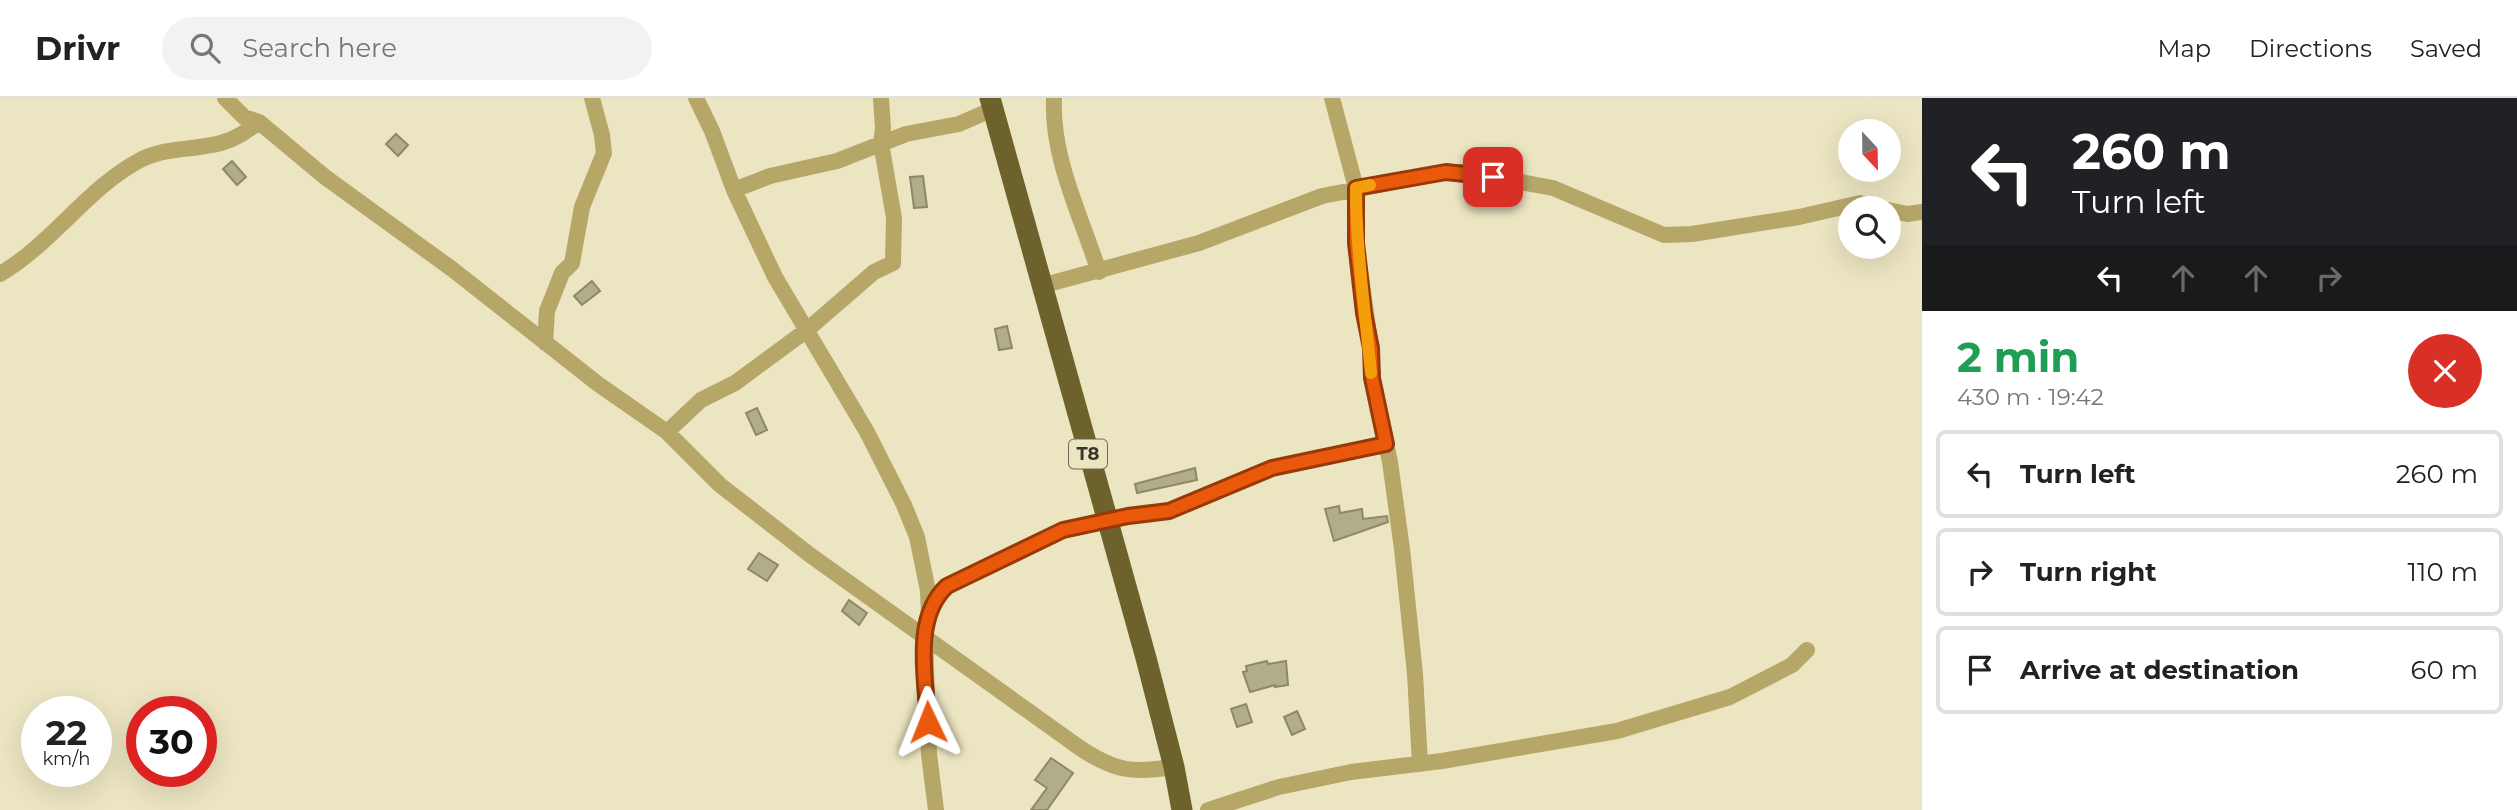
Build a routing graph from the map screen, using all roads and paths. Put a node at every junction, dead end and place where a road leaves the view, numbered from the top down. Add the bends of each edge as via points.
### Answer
1 (225, 98) edge
2 (593, 98) edge
3 (696, 98) edge
4 (881, 98) edge
5 (1054, 98) edge
6 (1332, 98) edge
7 (992, 103) edge
8 (259, 122) junction
9 (881, 143) junction
10 (1356, 188) junction
11 (734, 190) junction
12 (1838, 208) edge
13 (1922, 212) edge
14 (1901, 213) edge
15 (1099, 272) junction
16 (0, 274) edge
17 (1041, 286) junction
18 (807, 330) junction
19 (545, 343) junction
20 (667, 432) junction
21 (1386, 444) junction
22 (1106, 522) junction
23 (929, 611) junction
24 (925, 636) junction
25 (1807, 650) dead end
26 (1420, 764) junction
27 (1174, 767) junction
28 (936, 810) edge
29 (1182, 810) edge
30 (1208, 810) edge

1 - 8 street via 244,117
2 - 19 street via 604,153 582,207 572,262 547,311
3 - 11 street
4 - 9 street
5 - 15 street via 1059,156
6 - 10 street
7 - 9 street via 959,124
7 - 17 highway, T8
8 - 16 street via 220,144 143,159 118,174 34,250
8 - 19 street via 324,177
9 - 11 street via 837,161 770,176
9 - 18 street via 894,218 893,263 874,272
10 - 12 street via 1446,172 1472,173 1553,188 1664,235
10 - 15 street via 1283,209 1199,243
10 - 21 street via 1356,243 1372,378
11 - 18 street
13 - 14 street
15 - 17 street
17 - 22 highway, T8
18 - 20 street via 735,383 701,400
18 - 23 street via 904,505 917,537
19 - 20 street
20 - 24 street via 753,512
21 - 22 street via 1272,468 1169,511
21 - 26 street via 1402,549
22 - 23 street via 1063,530 947,586
22 - 27 highway, T8
23 - 24 street
24 - 27 street via 1104,764 1139,772
24 - 28 street
25 - 26 street via 1786,669 1712,704 1590,736
26 - 30 street via 1279,787
27 - 29 highway, T8

